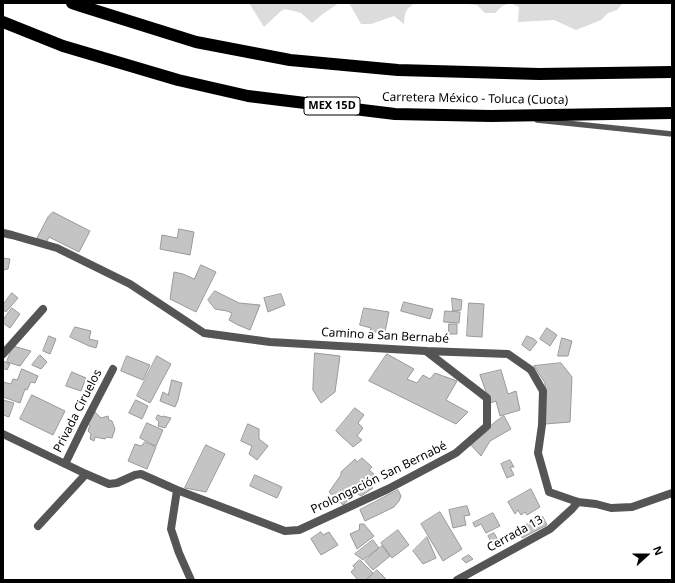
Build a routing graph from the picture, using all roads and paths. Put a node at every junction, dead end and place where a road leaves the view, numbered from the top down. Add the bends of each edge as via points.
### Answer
1 (72, 3) edge
2 (3, 22) edge
3 (672, 72) edge
4 (672, 113) edge
5 (491, 116) junction
6 (672, 134) edge
7 (3, 233) edge
8 (43, 309) dead end
9 (426, 351) junction
10 (3, 354) edge
11 (113, 369) dead end
12 (3, 434) edge
13 (65, 464) junction
14 (86, 474) junction
15 (177, 490) junction
16 (672, 493) edge
17 (578, 502) junction
18 (38, 526) dead end
19 (192, 580) edge
20 (457, 580) edge

1 - 3 highway via 196,42 290,60 398,70 539,74
2 - 5 highway, Carretera México - Toluca (Cuota) / MEX 15D via 62,46 178,80 248,96 395,114
4 - 5 highway, Carretera México - Toluca (Cuota) / MEX 15D
5 - 6 lane
7 - 9 street, Camino a San Bernabé via 57,248 130,284 204,333 270,342
8 - 10 street
9 - 15 street, Prolongación San Bernabé via 487,398 487,426 456,453 388,489 299,530 285,531
9 - 17 street, Camino a San Bernabé via 508,354 531,370 543,391 538,453 549,492
11 - 13 street, Privada Ciruelos
12 - 13 street
13 - 14 street
14 - 15 street via 109,484 141,474
14 - 18 street
15 - 19 street via 171,529
16 - 17 street, Camino a San Bernabé via 632,507 611,508
17 - 20 street, Cerrada 13 via 550,529

